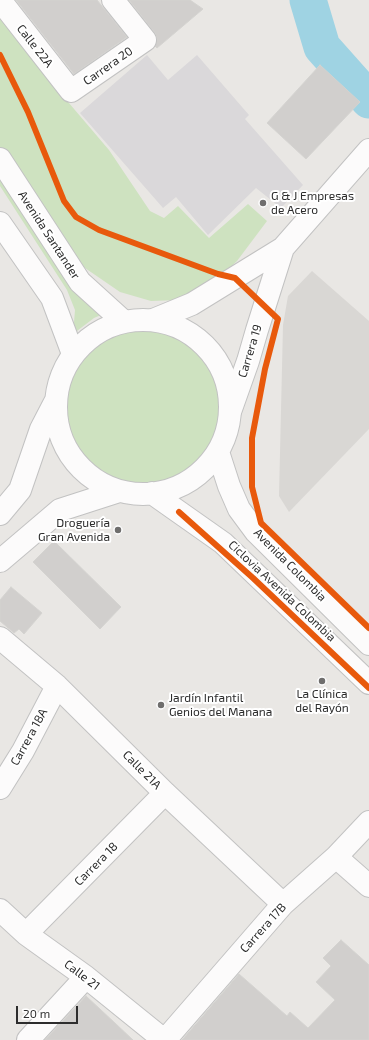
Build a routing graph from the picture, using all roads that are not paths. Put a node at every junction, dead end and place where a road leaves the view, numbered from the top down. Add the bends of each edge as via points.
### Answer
1 (0, 0) edge
2 (113, 0) edge
3 (71, 91) joint
4 (366, 153) edge
5 (0, 160) edge
6 (0, 223) edge
7 (283, 248) junction
8 (153, 320) junction
9 (123, 322) junction
10 (73, 354) junction
11 (55, 402) junction
12 (231, 409) junction
13 (218, 452) junction
14 (119, 491) junction
15 (152, 493) junction
16 (0, 514) edge
17 (0, 561) edge
18 (0, 638) edge
19 (369, 644) edge
20 (369, 683) edge
21 (57, 686) junction
22 (0, 788) edge
23 (165, 793) junction
24 (369, 822) edge
25 (336, 857) junction
26 (369, 886) edge
27 (283, 904) junction
28 (0, 910) edge
29 (26, 934) junction
30 (86, 978) junction
31 (28, 1040) edge
32 (164, 1040) edge

1 - 3 street, Calle 22A
2 - 3 street, Carrera 20 via 145,40
4 - 7 street, Carrera 19
5 - 9 street, Avenida Santander via 80,282
6 - 10 street via 52,298
7 - 8 street, Carrera 19 via 192,304
7 - 12 street, Carrera 19
8 - 9 street
8 - 12 street via 178,326 200,340 217,359 228,383
9 - 10 street via 95,333
10 - 11 street via 60,377
11 - 14 street via 59,432 72,458 93,478
11 - 16 street via 41,429 20,490
12 - 13 street via 227,431
13 - 15 street via 205,468 189,480 172,489
13 - 19 street, Avenida Colombia via 239,509 256,532
14 - 15 street via 135,494
14 - 17 street via 60,510
15 - 20 street via 223,543
18 - 21 street, Calle 21A
21 - 22 street, Carrera 18A via 23,751
21 - 23 street, Calle 21A
23 - 27 street, Calle 21A
23 - 29 street, Carrera 18
24 - 25 street, Carrera 17B
25 - 26 street
25 - 27 street, Carrera 17B
27 - 32 street, Carrera 17B
28 - 29 street, Calle 21
29 - 30 street, Calle 21
30 - 31 street
30 - 32 street, Calle 21

